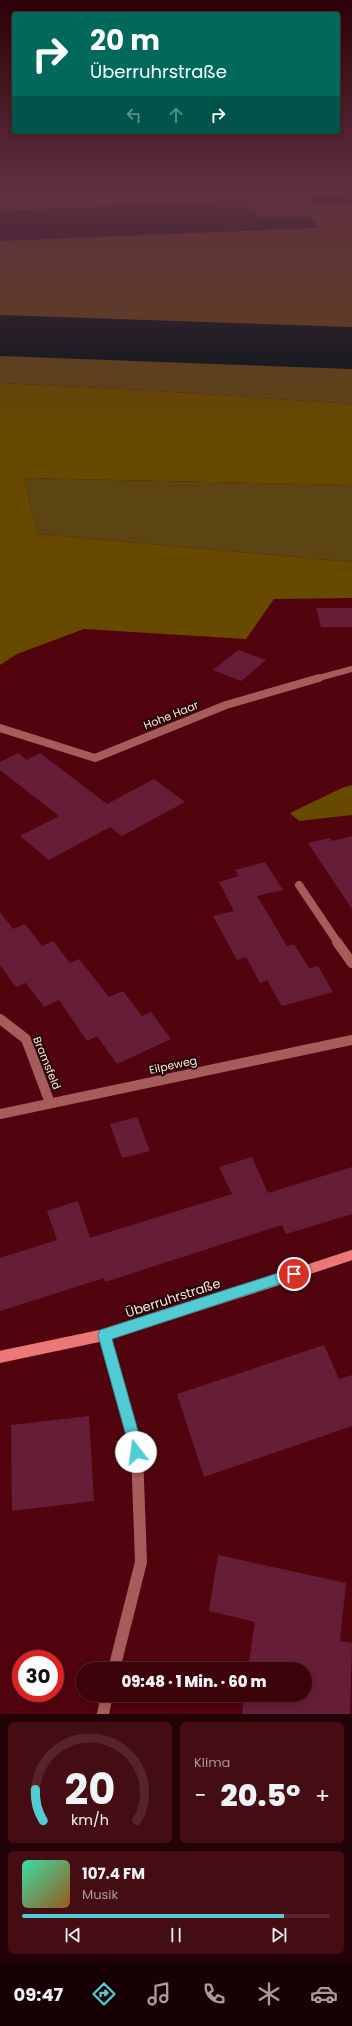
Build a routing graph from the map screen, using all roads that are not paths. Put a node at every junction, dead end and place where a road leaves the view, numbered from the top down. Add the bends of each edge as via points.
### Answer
1 (352, 669) edge
2 (0, 728) edge
3 (299, 885) dead end
4 (352, 963) edge
5 (0, 1019) edge
6 (352, 1040) edge
7 (50, 1103) junction
8 (0, 1114) edge
9 (352, 1255) edge
10 (104, 1335) junction
11 (0, 1357) edge
12 (116, 1662) edge
13 (106, 1702) edge
14 (103, 1714) edge

1 - 2 street, Hohe Haar via 226,705 95,758
3 - 4 street
5 - 7 street, Bramsfeld via 26,1039
6 - 7 street, Eilpeweg
7 - 8 street, Eilpeweg
9 - 10 main road, Überruhrstraße
10 - 11 main road, Überruhrstraße
10 - 12 street via 136,1452 141,1562
13 - 14 street

